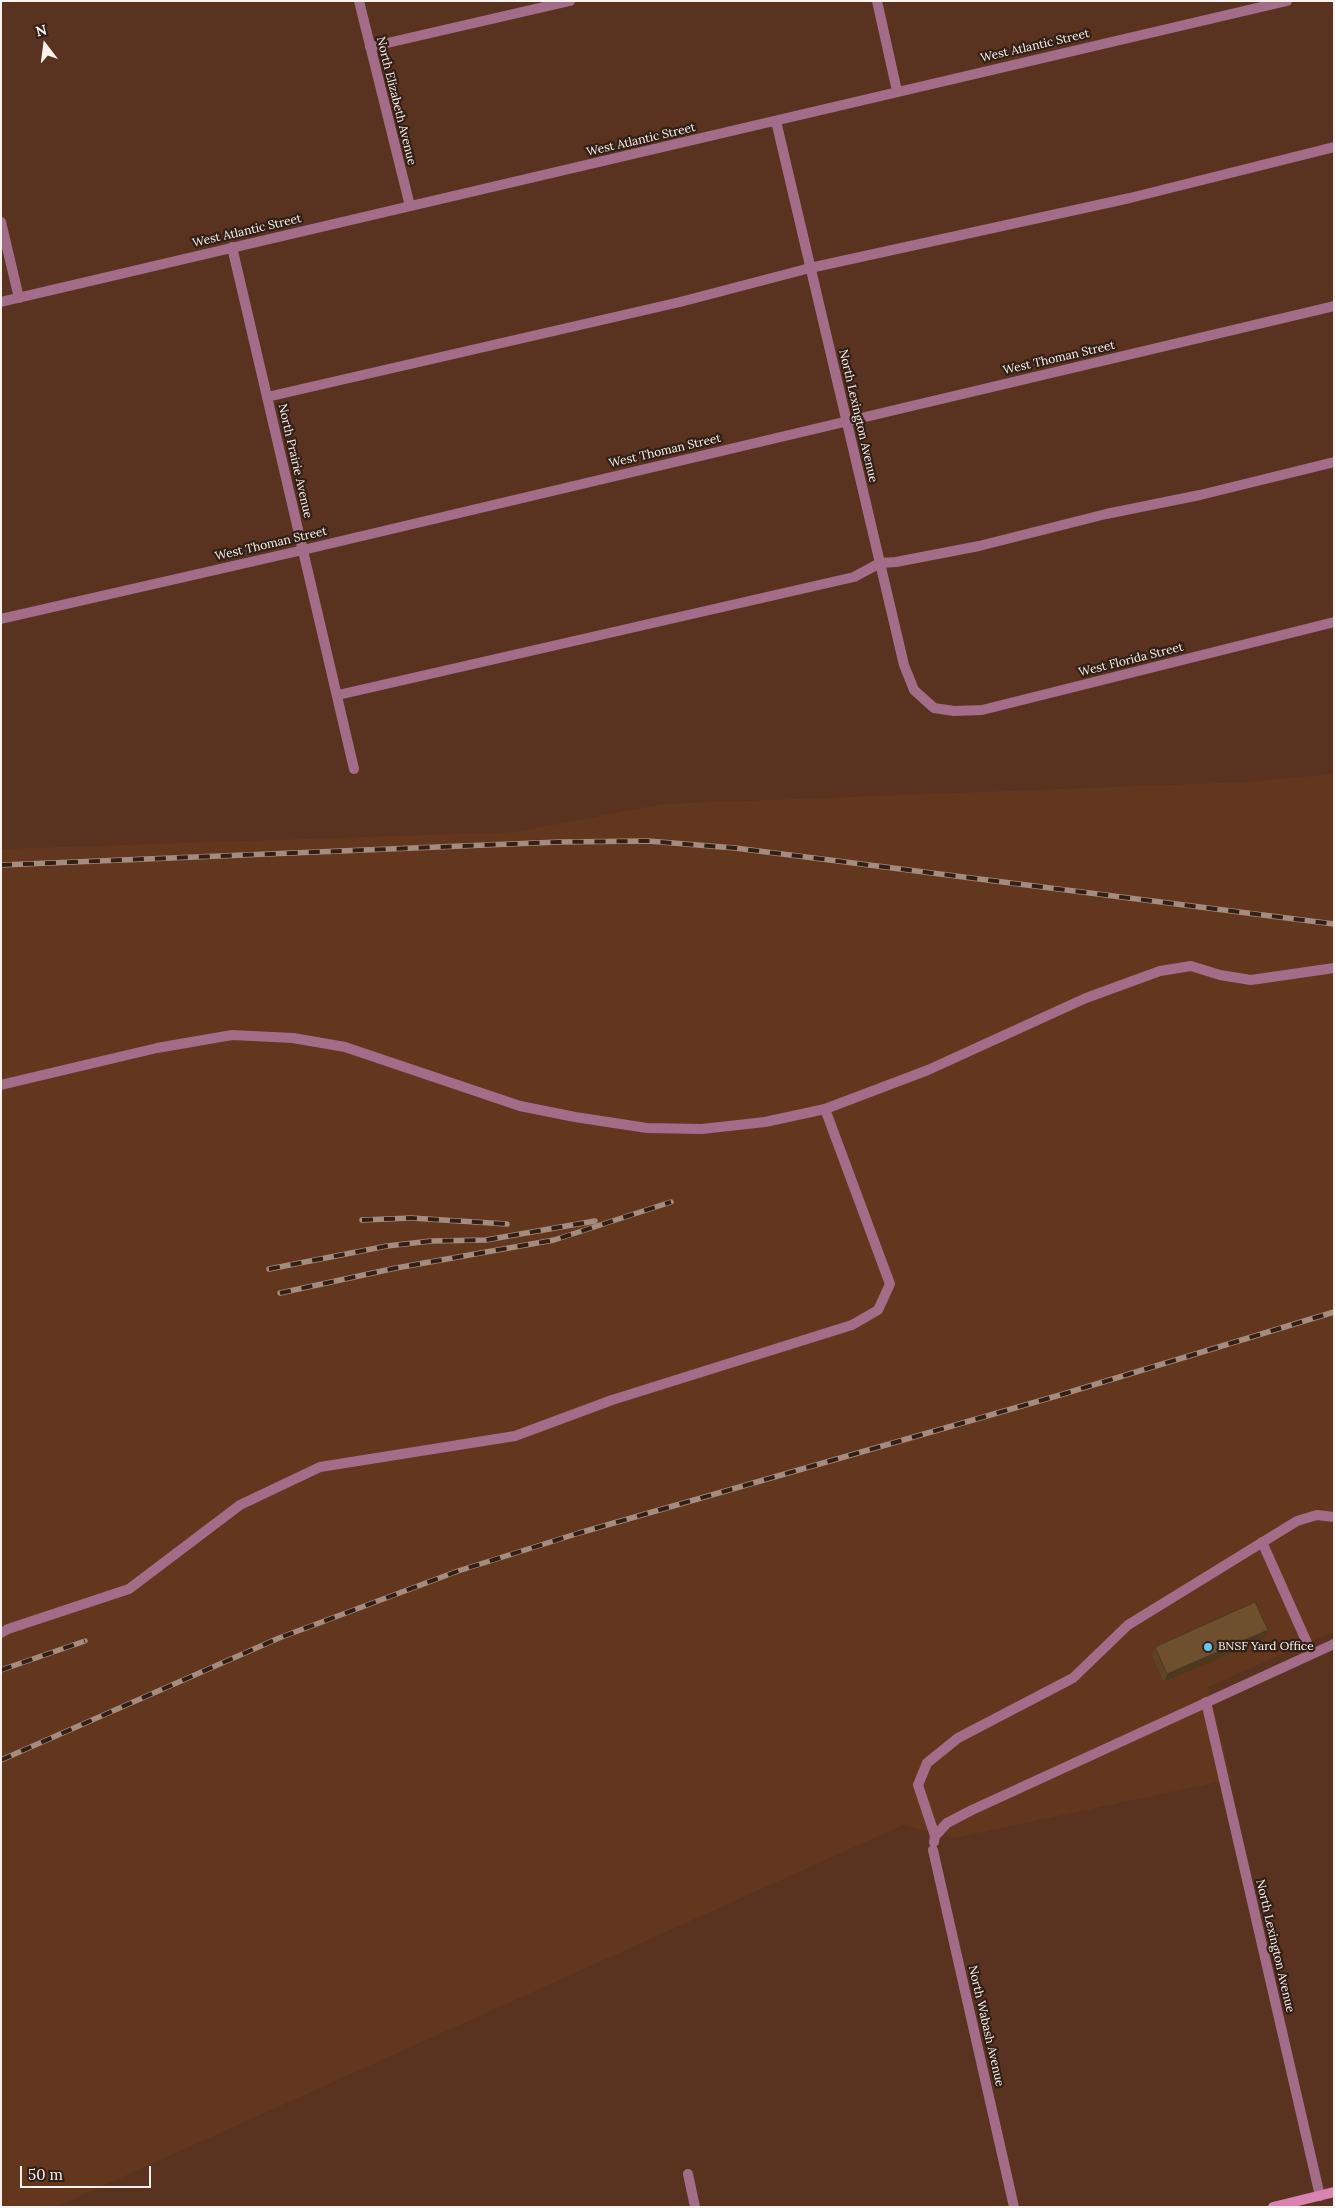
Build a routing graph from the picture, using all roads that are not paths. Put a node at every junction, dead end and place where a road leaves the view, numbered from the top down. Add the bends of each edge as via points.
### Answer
1 (359, 1) edge
2 (570, 1) edge
3 (877, 1) edge
4 (1287, 1) edge
5 (370, 47) junction
6 (897, 91) junction
7 (776, 121) junction
8 (1334, 147) edge
9 (410, 206) junction
10 (1, 222) edge
11 (232, 247) junction
12 (810, 268) junction
13 (19, 298) junction
14 (1, 302) edge
15 (1334, 306) edge
16 (267, 397) junction
17 (847, 421) junction
18 (1334, 462) edge
19 (303, 550) junction
20 (880, 563) junction
21 (1, 618) edge
22 (1334, 622) edge
23 (338, 695) junction
24 (934, 708) joint
25 (354, 769) dead end
26 (1334, 968) edge
27 (1, 1085) edge
28 (825, 1110) junction
29 (1334, 1517) edge
30 (1262, 1542) junction
31 (1, 1633) edge
32 (1334, 1644) edge
33 (1312, 1654) junction
34 (1206, 1702) junction
35 (935, 1836) junction
36 (688, 2174) dead end
37 (1334, 2192) edge
38 (1320, 2196) junction
39 (695, 2207) edge
40 (1014, 2207) edge
41 (1273, 2207) edge

1 - 5 street, North Elizabeth Avenue
2 - 5 street
3 - 6 street
4 - 6 street, West Atlantic Street
5 - 9 street, North Elizabeth Avenue
6 - 7 street, West Atlantic Street
7 - 9 street, West Atlantic Street
7 - 12 street, North Lexington Avenue
8 - 12 street via 1130,198
9 - 11 street, West Atlantic Street
10 - 13 street
11 - 13 street, West Atlantic Street
11 - 16 street, North Prairie Avenue
12 - 16 street via 680,302
12 - 17 street, North Lexington Avenue
13 - 14 street, West Atlantic Street
15 - 17 street, West Thoman Street
16 - 19 street, North Prairie Avenue
17 - 19 street, West Thoman Street
17 - 20 street, North Lexington Avenue
18 - 20 street via 980,546
19 - 21 street, West Thoman Street
19 - 23 street, North Prairie Avenue
20 - 23 street via 854,577
20 - 24 street, North Lexington Avenue via 904,665 914,690
22 - 24 street, West Florida Street via 982,710
23 - 25 street, North Prairie Avenue
26 - 28 street via 1251,980 1191,966 1160,970 1086,998 928,1070
27 - 28 street via 157,1048 232,1035 293,1038 345,1047 520,1106 647,1128 702,1129 765,1122
28 - 31 street via 890,1284 878,1310 852,1325 612,1400 515,1436 320,1467 240,1505 129,1589
29 - 30 street via 1317,1515 1297,1521
30 - 33 street
30 - 35 street via 1128,1626 1073,1678 958,1738 927,1764 918,1785
32 - 33 street
33 - 34 street
34 - 35 street via 972,1810 947,1823
34 - 38 street, North Lexington Avenue
35 - 40 street, North Wabash Avenue via 933,1850
36 - 39 street
37 - 38 street
38 - 41 street

